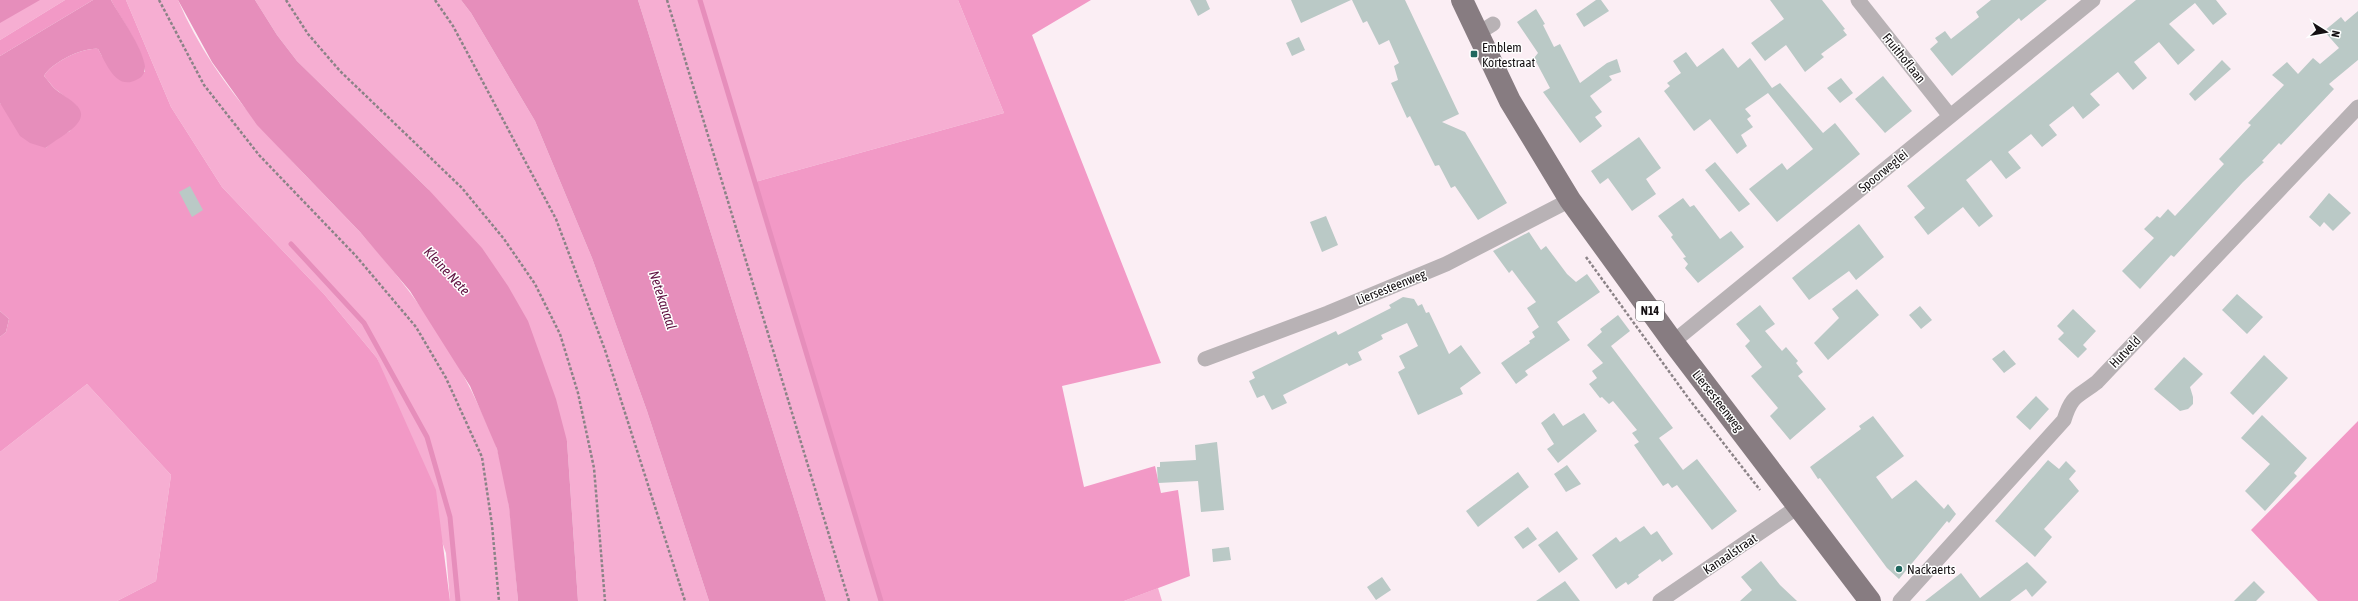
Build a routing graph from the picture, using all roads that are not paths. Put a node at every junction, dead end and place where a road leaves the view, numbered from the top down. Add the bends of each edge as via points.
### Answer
1 (1462, 0) edge
2 (1858, 0) edge
3 (2093, 0) edge
4 (2358, 107) edge
5 (1950, 116) junction
6 (1570, 200) junction
7 (1673, 342) junction
8 (1205, 359) dead end
9 (1800, 506) junction
10 (1660, 601) edge
11 (1870, 601) edge
12 (1900, 601) edge

1 - 6 main road, Liersesteenweg / N14 via 1485,29 1510,101
2 - 5 street, Fruithoflaan
3 - 5 street, Spoorweglei
4 - 12 street, Hutveld via 2097,382 2075,395 2064,420
5 - 7 street, Spoorweglei
6 - 7 main road, Liersesteenweg / N14
6 - 8 street, Liersesteenweg via 1446,264 1328,313
7 - 9 main road, Liersesteenweg / N14
9 - 10 street, Kanaalstraat
9 - 11 main road, Liersesteenweg / N14

